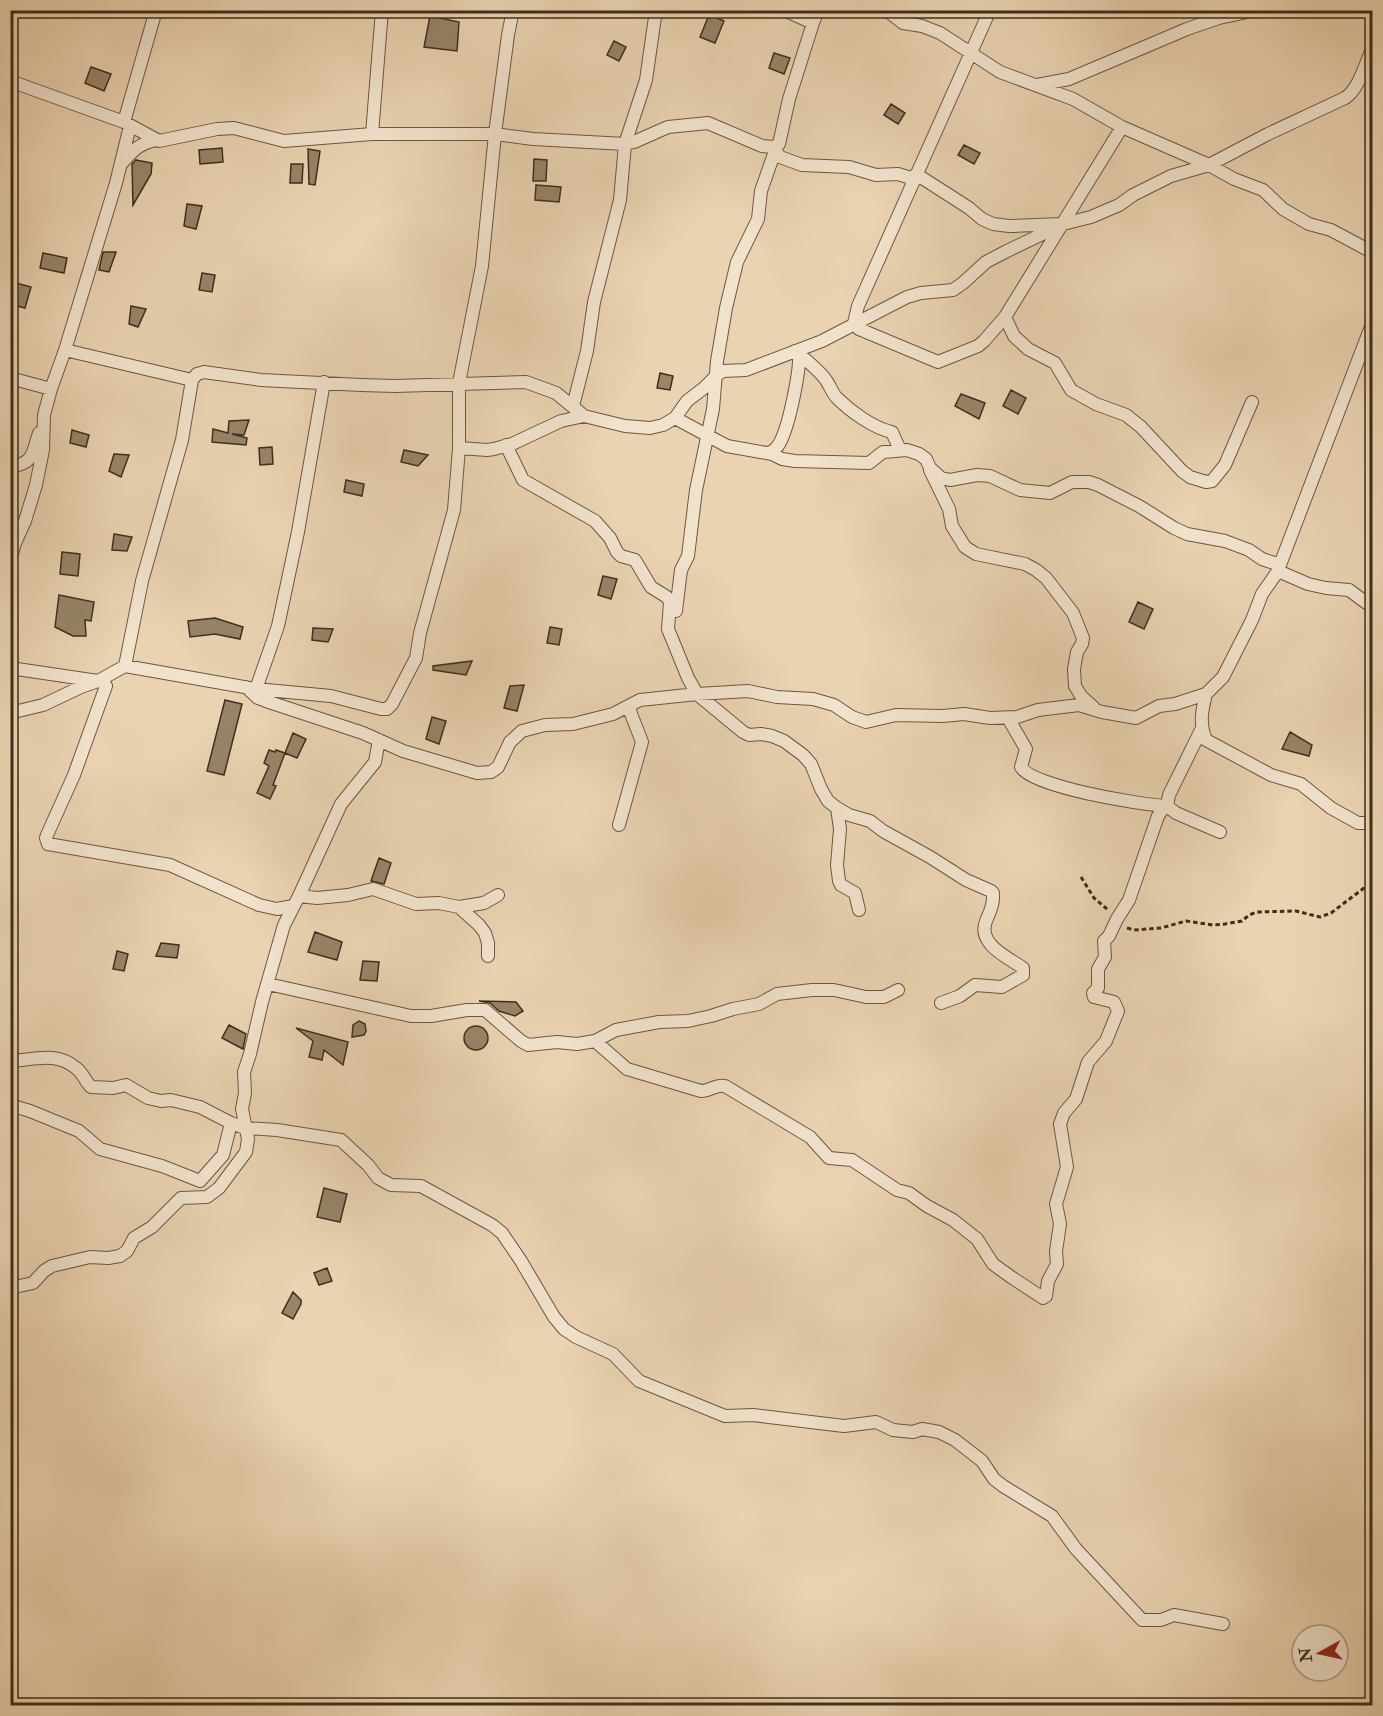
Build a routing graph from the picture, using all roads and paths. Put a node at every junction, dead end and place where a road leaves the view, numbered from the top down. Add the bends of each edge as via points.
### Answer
1 (156, 10) edge
2 (382, 10) edge
3 (513, 10) edge
4 (656, 10) edge
5 (784, 10) edge
6 (818, 10) edge
7 (886, 10) edge
8 (990, 10) edge
9 (1273, 10) edge
10 (813, 23) junction
11 (1372, 50) edge
12 (971, 53) junction
13 (10, 81) edge
14 (1037, 85) junction
15 (127, 124) junction
16 (1122, 127) junction
17 (372, 134) junction
18 (495, 134) junction
19 (155, 140) junction
20 (625, 144) junction
21 (774, 149) junction
22 (121, 165) junction
23 (1209, 165) junction
24 (915, 177) junction
25 (1063, 224) junction
26 (1372, 252) edge
27 (1005, 317) junction
28 (854, 323) junction
29 (1372, 324) edge
30 (65, 350) junction
31 (797, 352) junction
32 (717, 375) junction
33 (10, 378) edge
34 (192, 380) junction
35 (324, 382) junction
36 (459, 383) junction
37 (51, 389) junction
38 (1252, 402) dead end
39 (573, 406) junction
40 (44, 415) junction
41 (584, 416) junction
42 (675, 418) junction
43 (708, 436) junction
44 (507, 445) junction
45 (459, 448) junction
46 (900, 450) junction
47 (768, 453) junction
48 (10, 467) edge
49 (930, 468) junction
50 (10, 561) edge
51 (1279, 568) junction
52 (1372, 607) edge
53 (674, 645) junction
54 (125, 666) junction
55 (10, 668) edge
56 (98, 681) junction
57 (251, 688) junction
58 (697, 694) junction
59 (1206, 694) junction
60 (628, 706) junction
61 (1097, 711) junction
62 (10, 713) edge
63 (1008, 718) junction
64 (1201, 730) junction
65 (379, 740) junction
66 (1167, 806) junction
67 (837, 808) junction
68 (1372, 823) edge
69 (619, 825) dead end
70 (1220, 832) dead end
71 (1081, 878) dead end
72 (1372, 882) edge
73 (498, 895) dead end
74 (296, 901) junction
75 (459, 907) junction
76 (277, 909) junction
77 (859, 910) dead end
78 (287, 918) junction
79 (1117, 919) junction
80 (488, 956) dead end
81 (268, 984) junction
82 (898, 990) dead end
83 (941, 1003) dead end
84 (595, 1041) junction
85 (10, 1061) edge
86 (10, 1105) edge
87 (231, 1123) junction
88 (245, 1128) junction
89 (10, 1288) edge
90 (1222, 1624) dead end

1 - 15 street
2 - 17 street
3 - 18 street
4 - 20 street via 646,80
5 - 10 street
6 - 10 street
7 - 12 street via 903,23 940,33
8 - 12 street
9 - 14 street via 1219,18 1069,79
10 - 21 street
11 - 23 street via 1350,95
12 - 14 street via 1000,72
12 - 24 street
13 - 15 street
14 - 16 street
15 - 19 street
15 - 22 street
16 - 23 street
16 - 25 street
17 - 18 street
17 - 19 street via 284,141 234,128
18 - 20 street
18 - 36 street via 482,266
19 - 22 street via 131,151
20 - 21 street via 668,127 708,123
20 - 39 street via 620,200
21 - 24 street via 780,157 802,165
21 - 32 street via 761,191 758,219 737,262
22 - 30 street
23 - 25 street via 1171,176 1106,211
23 - 26 street via 1263,190 1309,224 1331,230
24 - 25 street via 993,224
24 - 28 street
25 - 27 street
25 - 28 street via 986,262 953,290 907,297
27 - 28 street via 984,342 938,362 865,333
27 - 38 street via 1014,336 1054,363 1071,390 1126,415 1182,471 1198,480 1212,481 1219,473
28 - 31 street
29 - 51 street
30 - 34 street
30 - 37 street
31 - 32 street via 746,370
31 - 46 street via 828,382 835,396 869,422 892,432
31 - 47 street via 798,372 785,431 778,447
32 - 42 street via 687,401
32 - 43 street
33 - 37 street
34 - 35 street via 204,372 261,380
34 - 54 street via 182,440 142,581
35 - 36 street via 395,386
35 - 57 street via 278,626
36 - 39 street via 526,382 556,393
36 - 45 street
37 - 40 street
39 - 41 street
40 - 48 street via 29,461
40 - 50 street via 36,485
41 - 42 street via 650,428
41 - 44 street via 561,421
42 - 43 street
43 - 47 street via 727,446
43 - 53 street via 688,556 681,570
44 - 45 street via 487,450
44 - 53 street via 523,480 595,522 617,552 635,560 651,587 667,597 668,629
45 - 57 street via 454,510 417,652 392,704 381,709 331,696
46 - 47 street via 883,452 864,464 795,461
46 - 49 street via 919,454
49 - 51 street via 941,478 990,476 1027,491 1050,492 1072,482 1089,482 1187,534 1225,541
49 - 61 street via 952,526 965,547 976,554 1036,570 1073,612 1083,638 1074,669 1075,686
51 - 52 street via 1308,584 1349,590
51 - 59 street via 1262,594 1223,676
53 - 58 street
54 - 56 street
54 - 57 street
55 - 56 street
56 - 62 street via 43,705
56 - 76 street via 106,689 46,842 170,865 259,905
57 - 65 street via 258,698
58 - 60 street via 640,700
58 - 63 street via 756,692 813,699 866,722 896,716 964,714
58 - 67 street via 749,735 772,736 803,755 828,801
59 - 61 street via 1159,706 1136,718
59 - 64 street
60 - 65 street via 573,724 522,730 491,772 477,773
60 - 69 street via 642,742
61 - 63 street via 1066,705
63 - 66 street via 1026,749 1022,767 1027,773 1045,782 1100,796
64 - 66 street via 1168,795
64 - 68 street via 1206,740 1256,768 1301,784 1358,823
65 - 74 street via 375,762 341,804
66 - 70 street
66 - 79 street via 1158,816 1130,900
67 - 77 street via 839,881 855,893
67 - 83 street via 870,821 993,893 983,930 986,940 1023,968 1023,975 1002,987 975,985
71 - 79 path via 1094,898
72 - 79 path via 1320,917 1296,911 1257,912 1242,921 1225,924 1186,921 1134,930 1125,928
73 - 75 street via 484,903
74 - 75 street via 374,889 416,904
74 - 76 street
74 - 78 street
75 - 80 street via 484,933
76 - 78 street
78 - 81 street
79 - 84 street via 1104,941 1105,957 1098,969 1098,988 1093,993 1095,998 1114,1002 1118,1011 1106,1041 1088,1062 1076,1099 1060,1124 1067,1167 1056,1204 1060,1224 1058,1264 1043,1298 993,1264 977,1239 953,1220 852,1160 829,1158 810,1137 755,1103 725,1086 701,1091 627,1069
81 - 84 street via 411,1016 485,1010 528,1045
81 - 88 street via 244,1072
82 - 84 street via 884,997 834,990 777,994 759,1004 688,1021 616,1030
85 - 87 street via 59,1058 75,1067 91,1087 126,1085 148,1098 200,1107
86 - 87 street via 79,1131 100,1149 200,1181 223,1155
87 - 88 street
88 - 89 street via 246,1152 219,1188 207,1197 181,1198 152,1227 134,1238 120,1256 90,1257 52,1266 33,1283
88 - 90 street via 341,1140 378,1178 391,1185 421,1186 492,1225 502,1233 564,1329 613,1354 639,1381 725,1416 753,1415 844,1426 876,1422 893,1430 939,1432 982,1461 1003,1486 1052,1516 1076,1549 1142,1620 1174,1616

